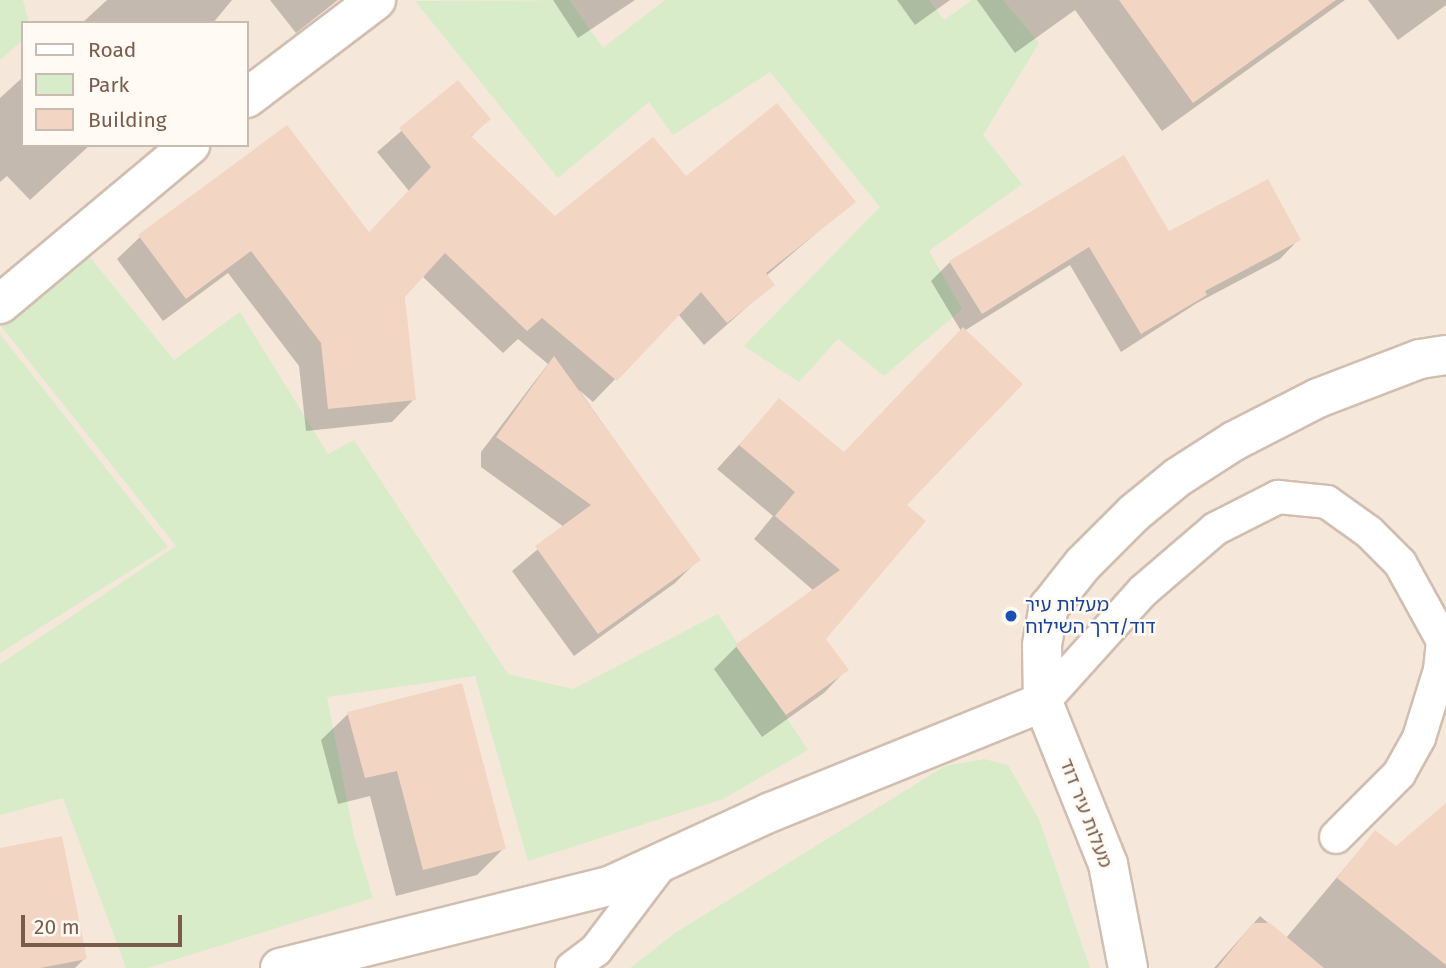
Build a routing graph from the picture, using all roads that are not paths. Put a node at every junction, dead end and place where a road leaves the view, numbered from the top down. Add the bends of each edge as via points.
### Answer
1 (376, 0) edge
2 (248, 97) edge
3 (188, 147) edge
4 (0, 304) edge
5 (1446, 355) edge
6 (1444, 641) edge
7 (1043, 702) junction
8 (1336, 837) dead end
9 (660, 864) junction
10 (280, 968) edge
11 (572, 968) edge
12 (1128, 968) edge

1 - 2 street
3 - 4 street
5 - 7 street via 1420,359 1318,398 1234,441 1178,477 1134,513 1083,564 1049,607 1042,645
6 - 7 lane via 1400,563 1369,532 1327,502 1279,497 1215,529 1143,591
6 - 8 lane via 1419,738 1399,774
7 - 9 street via 771,811
7 - 12 street, מעלות עיר דוד via 1108,864
9 - 10 street via 609,886
9 - 11 lane via 596,950

